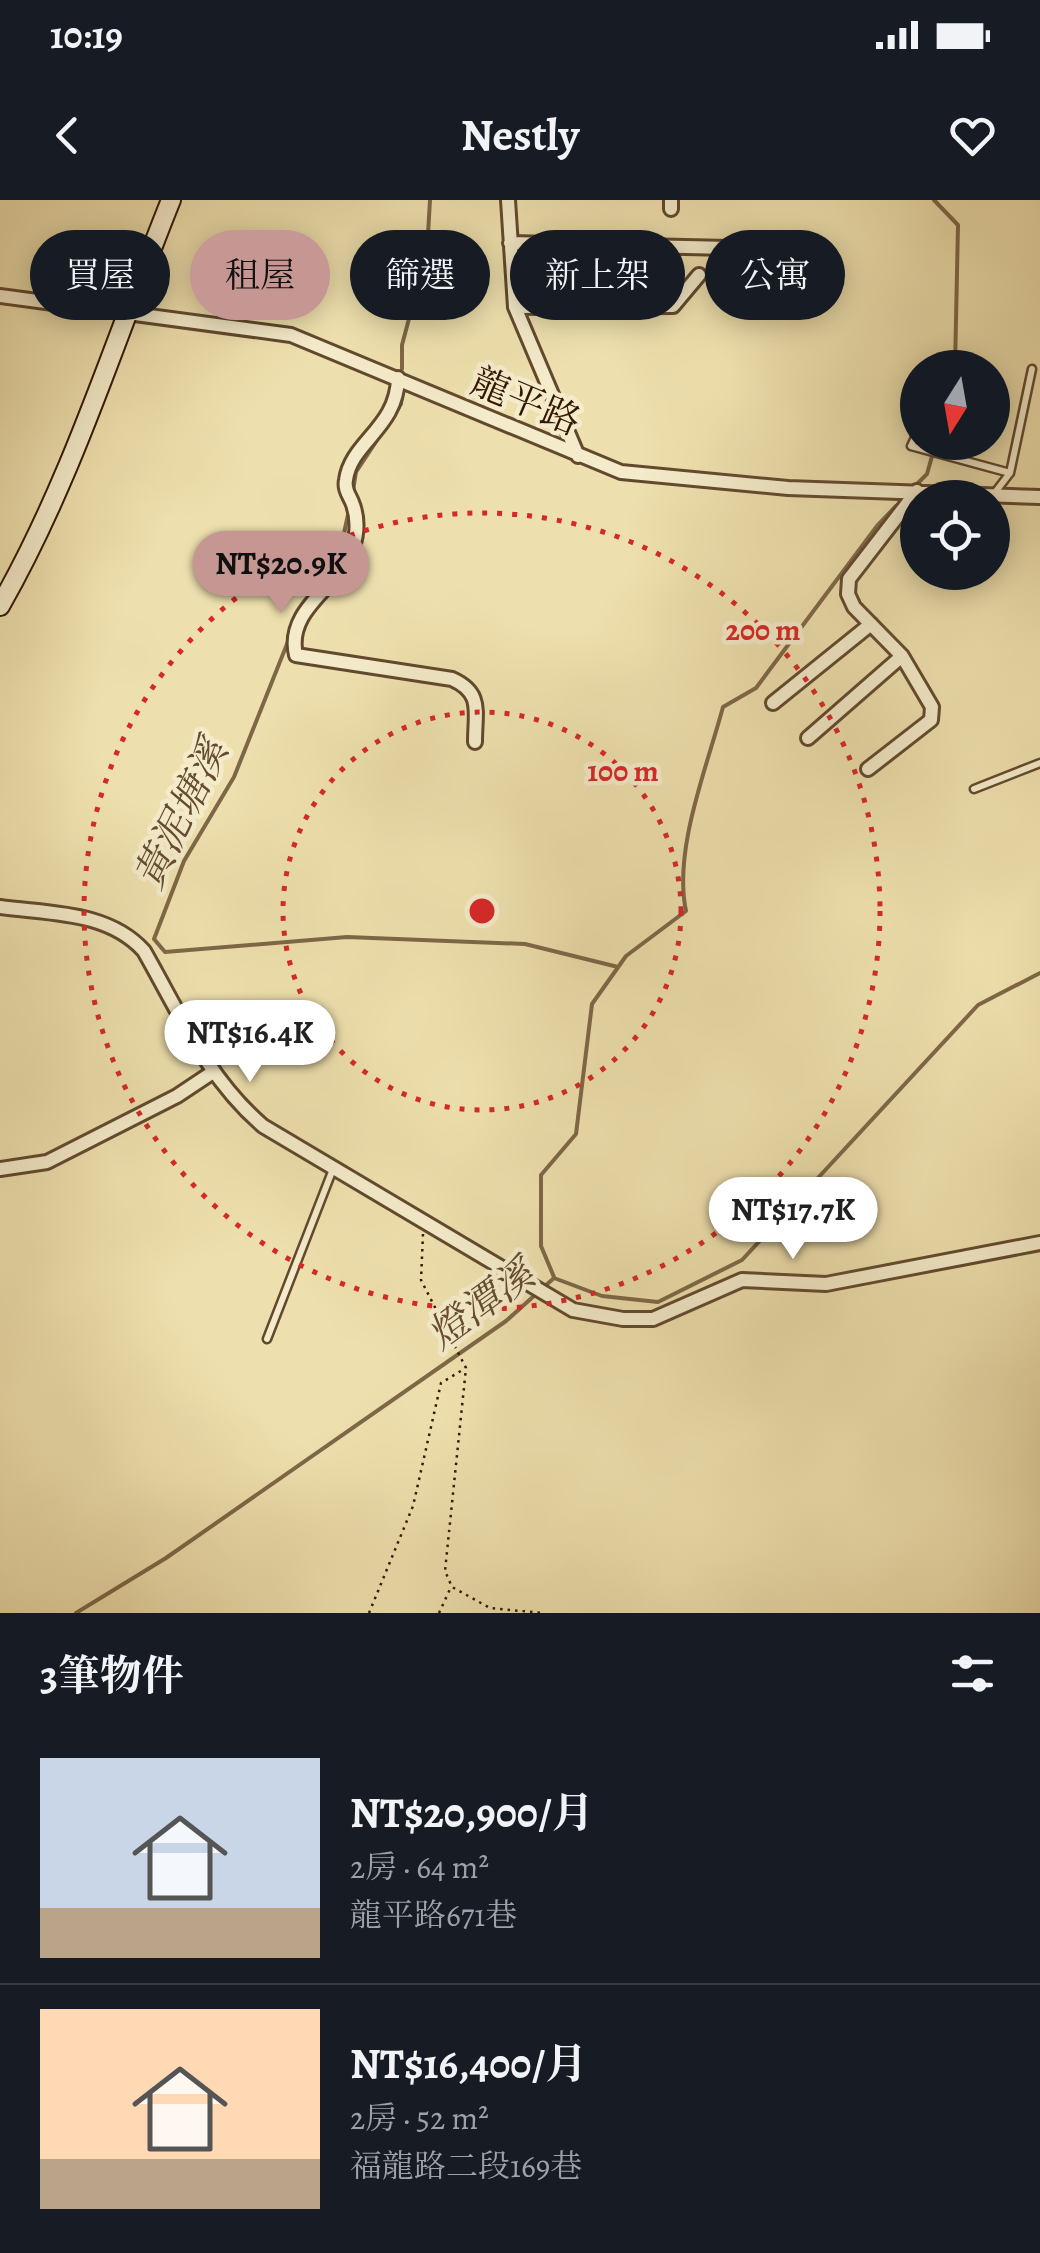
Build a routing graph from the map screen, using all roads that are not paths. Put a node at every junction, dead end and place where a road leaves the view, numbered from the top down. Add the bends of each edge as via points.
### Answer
1 (171, 200) edge
2 (508, 200) edge
3 (159, 230) edge
4 (510, 243) edge
5 (699, 275) dead end
6 (685, 292) edge
7 (0, 296) edge
8 (30, 300) edge
9 (170, 318) edge
10 (123, 320) edge
11 (520, 320) edge
12 (1032, 369) dead end
13 (398, 378) junction
14 (578, 456) junction
15 (964, 460) edge
16 (1010, 472) junction
17 (1004, 480) edge
18 (900, 491) edge
19 (1010, 496) edge
20 (1040, 497) edge
21 (900, 513) edge
22 (0, 606) edge
23 (871, 624) junction
24 (902, 656) junction
25 (772, 703) dead end
26 (808, 738) dead end
27 (475, 742) dead end
28 (1040, 762) edge
29 (868, 769) dead end
30 (974, 789) dead end
31 (0, 906) edge
32 (213, 1072) junction
33 (0, 1169) edge
34 (333, 1169) junction
35 (1040, 1243) edge
36 (267, 1339) dead end

1 - 3 street
2 - 4 street
5 - 6 street
7 - 8 street, 龍平路
9 - 13 street, 龍平路 via 290,335
10 - 22 street via 80,440
11 - 14 street
12 - 16 lane
13 - 14 street, 龍平路
13 - 27 street via 388,417 345,481 358,528 352,550 311,600 294,646 296,654 452,678 472,690 476,701
14 - 18 street, 龍平路 via 621,472
15 - 16 lane
16 - 17 lane
19 - 20 street, 龍平路
21 - 23 street via 850,579 854,607
23 - 24 street
23 - 25 street
24 - 26 street
24 - 29 street via 932,707 931,720
28 - 30 lane
31 - 32 street via 105,924 134,939
32 - 33 street via 48,1162
32 - 34 street via 263,1126
34 - 35 street via 573,1310 623,1319 653,1319 742,1280 826,1284
34 - 36 lane

